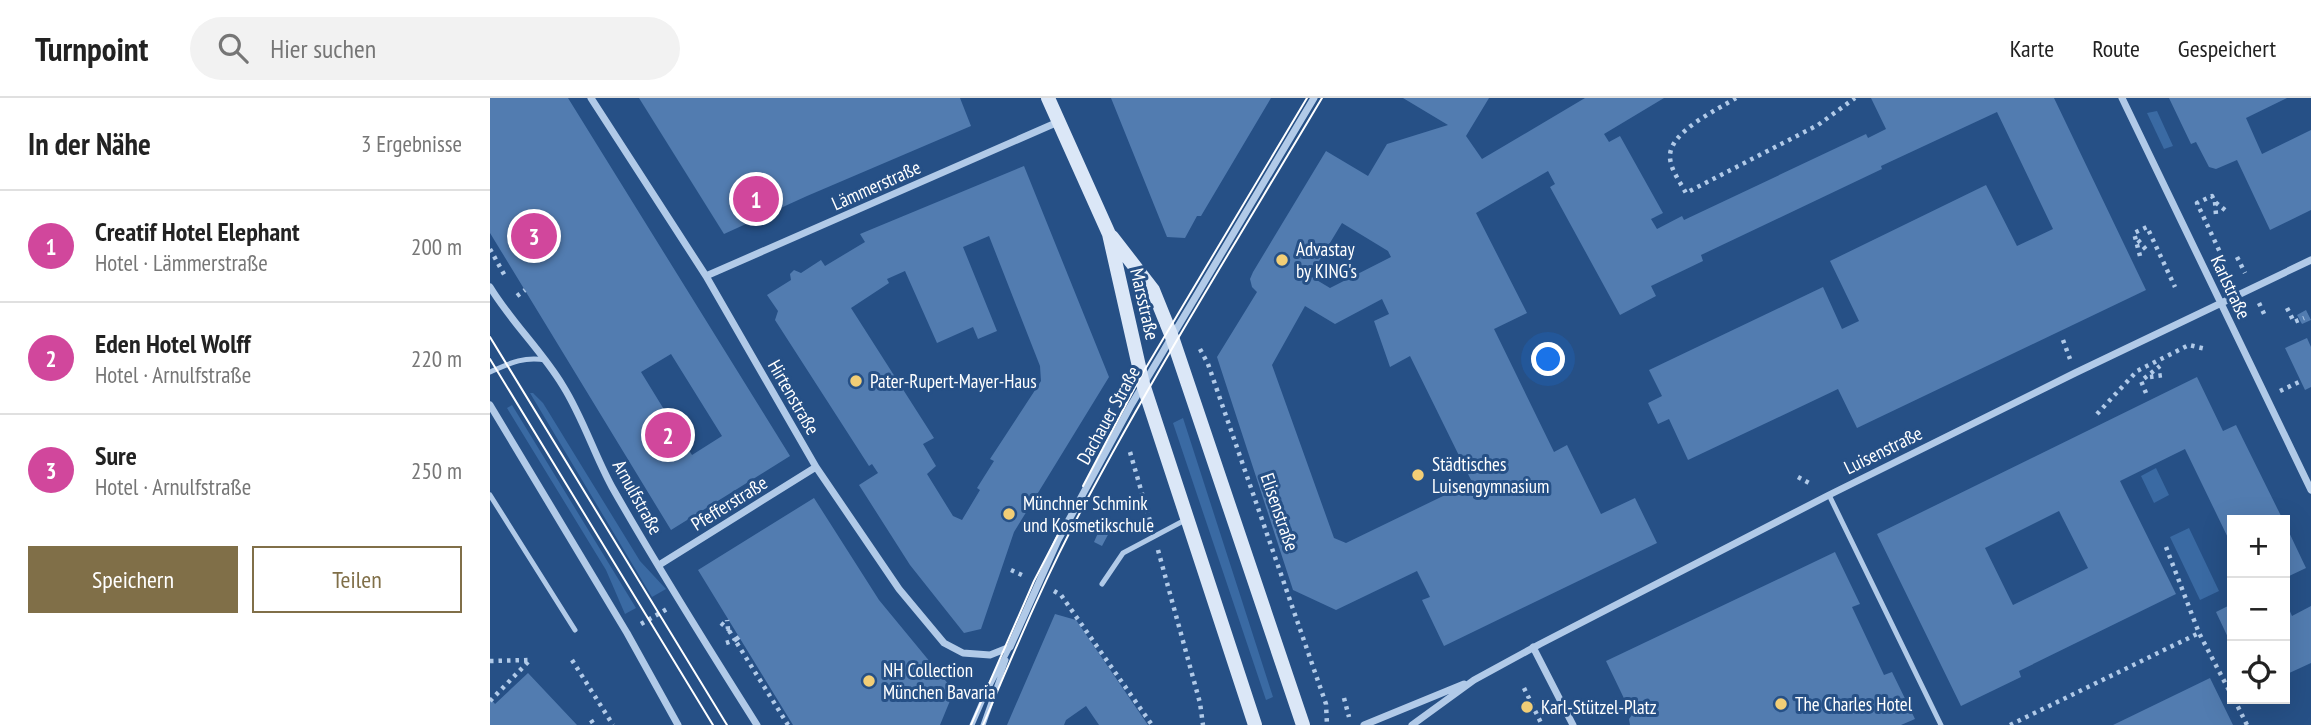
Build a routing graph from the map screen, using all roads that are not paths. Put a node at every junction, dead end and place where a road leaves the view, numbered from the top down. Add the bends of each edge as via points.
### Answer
1 (591, 98) edge
2 (1048, 98) edge
3 (1314, 98) edge
4 (2122, 98) edge
5 (1058, 122) junction
6 (1109, 233) junction
7 (2311, 260) edge
8 (706, 276) junction
9 (490, 287) edge
10 (2220, 303) junction
11 (1172, 337) junction
12 (546, 360) junction
13 (490, 372) edge
14 (1143, 384) junction
15 (490, 405) edge
16 (816, 467) junction
17 (2311, 490) edge
18 (490, 495) edge
19 (1829, 495) junction
20 (1187, 519) junction
21 (659, 565) junction
22 (1102, 584) dead end
23 (575, 630) dead end
24 (1010, 647) junction
25 (1533, 647) junction
26 (1474, 680) junction
27 (678, 725) edge
28 (757, 725) edge
29 (972, 725) edge
30 (983, 725) edge
31 (1255, 725) edge
32 (1303, 725) edge
33 (1364, 725) edge
34 (1412, 725) edge
35 (1573, 725) edge
36 (1941, 725) edge

1 - 8 street, Hirtenstraße
2 - 5 main road, Marsstraße
3 - 11 street, Dachauer Straße
4 - 10 street, Karlstraße
5 - 6 main road, Marsstraße
5 - 8 street, Lämmerstraße
6 - 11 main road, Marsstraße via 1153,290
6 - 14 main road, Marsstraße
7 - 10 street, Luisenstraße
8 - 16 street, Hirtenstraße
9 - 12 street, Arnulfstraße
10 - 17 street, Karlstraße
10 - 19 street, Luisenstraße
11 - 14 street, Dachauer Straße
11 - 32 main road
12 - 13 lane via 517,360
12 - 21 street, Arnulfstraße
14 - 20 main road
14 - 24 street, Dachauer Straße via 1058,540
15 - 27 street
16 - 21 street, Pfefferstraße
16 - 24 street, Hirtenstraße via 899,589 944,643 977,655
18 - 23 lane
19 - 25 street, Luisenstraße
19 - 36 lane
20 - 22 lane via 1123,552
20 - 31 main road
21 - 28 street, Arnulfstraße
24 - 29 lane, Dachauer Straße
24 - 30 lane, Dachauer Straße
25 - 26 street, Luisenstraße
25 - 35 street
26 - 33 street, Luisenstraße
26 - 34 street, Luisenstraße

